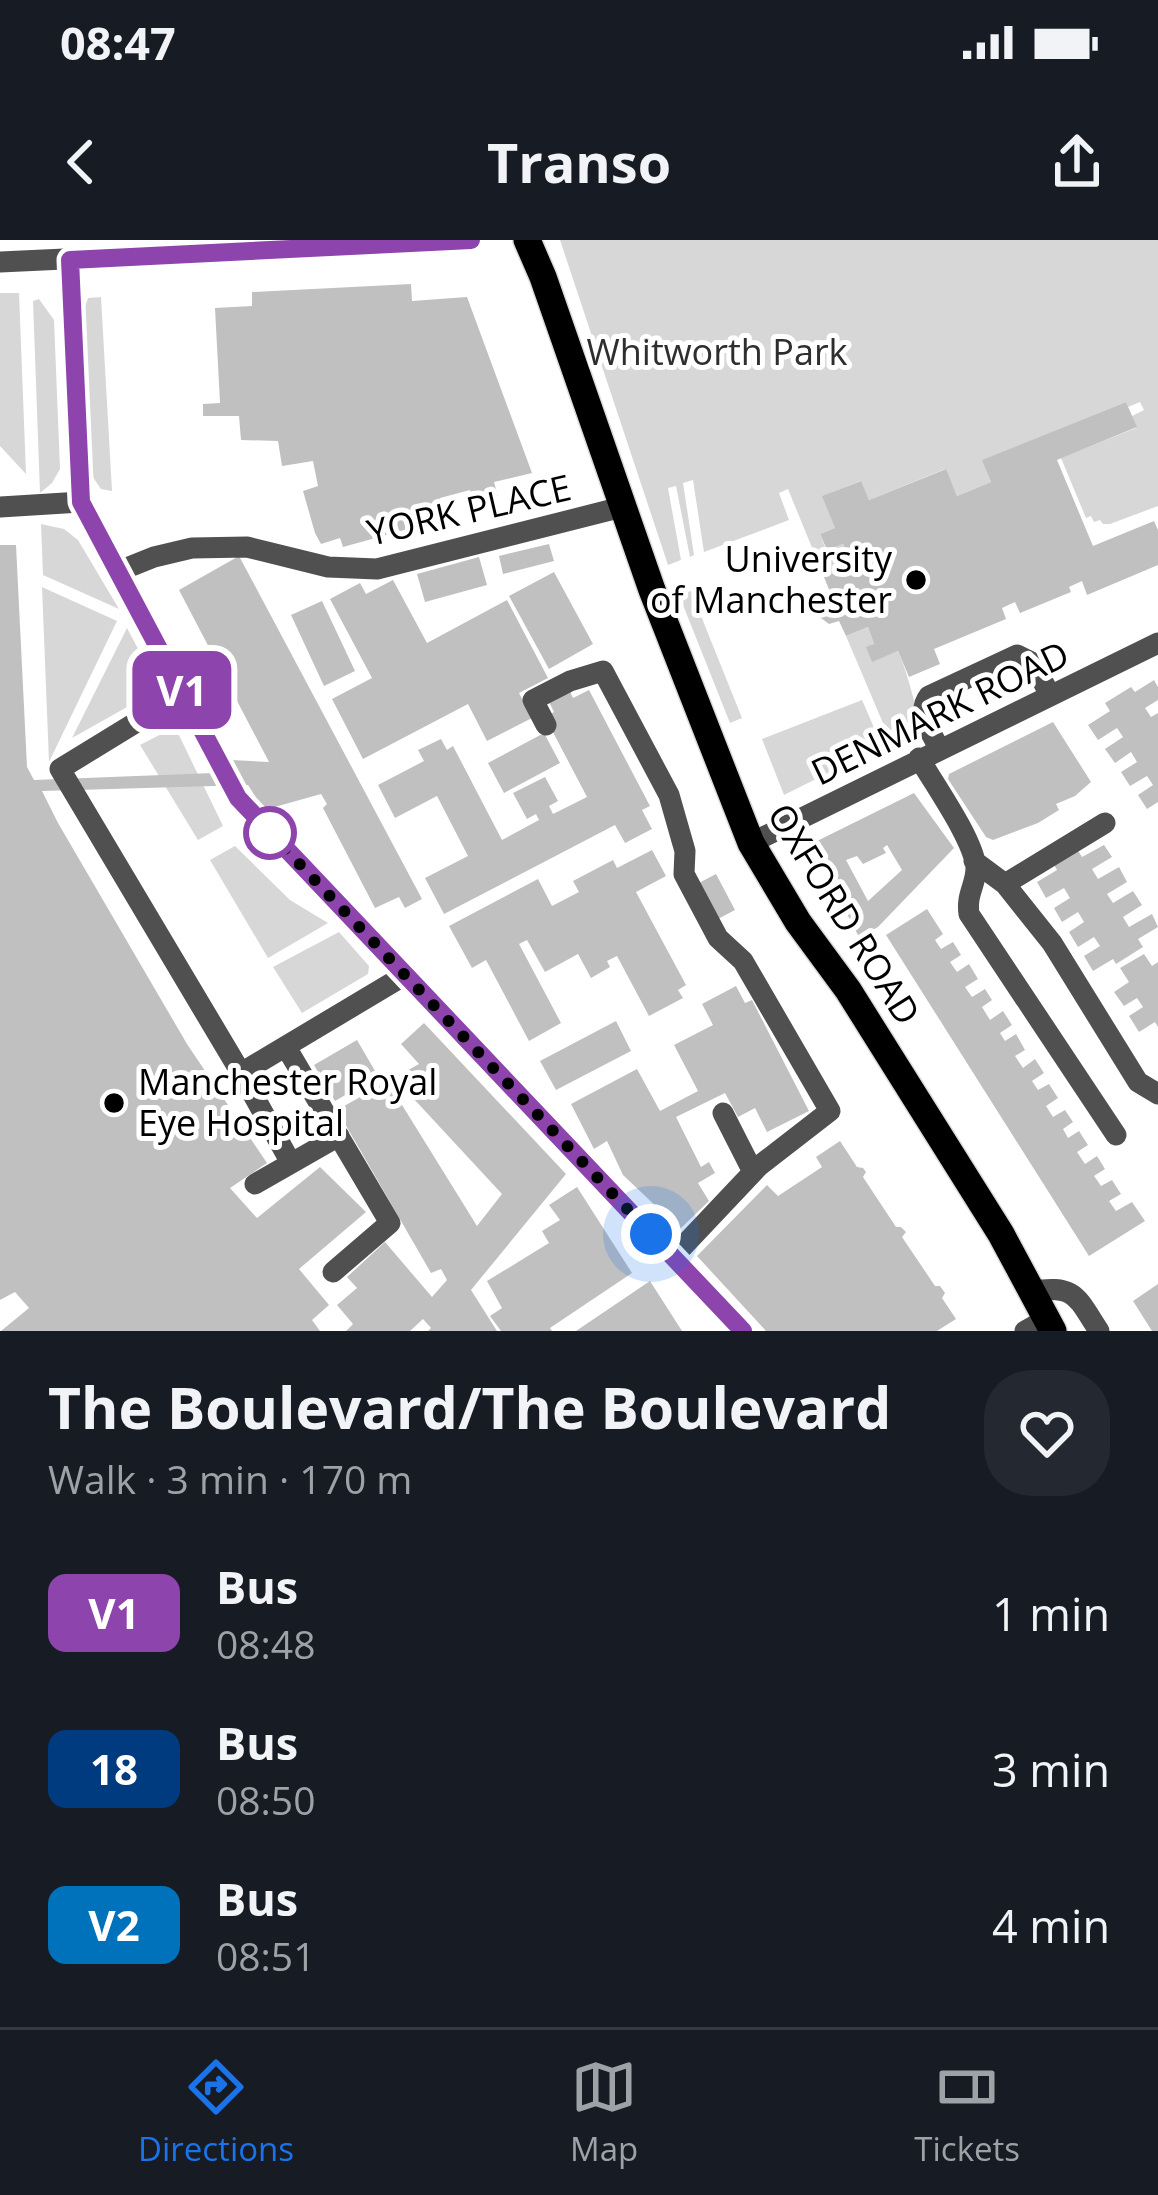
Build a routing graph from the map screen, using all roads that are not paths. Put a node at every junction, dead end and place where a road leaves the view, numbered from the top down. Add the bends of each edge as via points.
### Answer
1 (471, 240) edge
2 (527, 240) edge
3 (70, 260) junction
4 (0, 262) edge
5 (81, 502) junction
6 (0, 507) edge
7 (622, 507) junction
8 (119, 571) junction
9 (1157, 646) edge
10 (184, 693) junction
11 (1050, 695) junction
12 (546, 725) dead end
13 (929, 753) junction
14 (1105, 823) dead end
15 (751, 843) junction
16 (972, 854) junction
17 (1005, 884) junction
18 (405, 975) junction
19 (286, 1047) junction
20 (241, 1073) junction
21 (1158, 1094) edge
22 (723, 1113) dead end
23 (339, 1136) junction
24 (1116, 1136) dead end
25 (291, 1163) junction
26 (754, 1172) junction
27 (255, 1184) dead end
28 (673, 1257) junction
29 (333, 1272) dead end
30 (1032, 1291) junction
31 (1041, 1327) edge
32 (743, 1331) edge
33 (1099, 1331) edge

1 - 3 street
2 - 7 main road, OXFORD ROAD
3 - 4 street
3 - 5 street
5 - 6 street
5 - 8 street
7 - 8 street, YORK PLACE via 377,569 328,567 248,547 193,548
7 - 15 main road, OXFORD ROAD
8 - 10 street
9 - 11 street, DENMARK ROAD
10 - 18 street via 238,798
10 - 20 street via 60,769
11 - 13 street, DENMARK ROAD
11 - 13 street via 1034,663 1017,656 928,696
12 - 26 street via 533,700 603,671 669,796 684,874 830,1111
13 - 15 street, DENMARK ROAD
13 - 16 street
14 - 17 street
15 - 30 main road, OXFORD ROAD
16 - 17 street
16 - 24 street via 969,914
17 - 21 street via 1052,943 1138,1082
18 - 19 street
18 - 28 street
19 - 20 street
19 - 23 street
20 - 25 street
22 - 26 street
23 - 25 street
23 - 29 street via 390,1223
25 - 27 street
26 - 28 street
28 - 32 street
30 - 31 main road, OXFORD ROAD
30 - 33 street via 1071,1293

